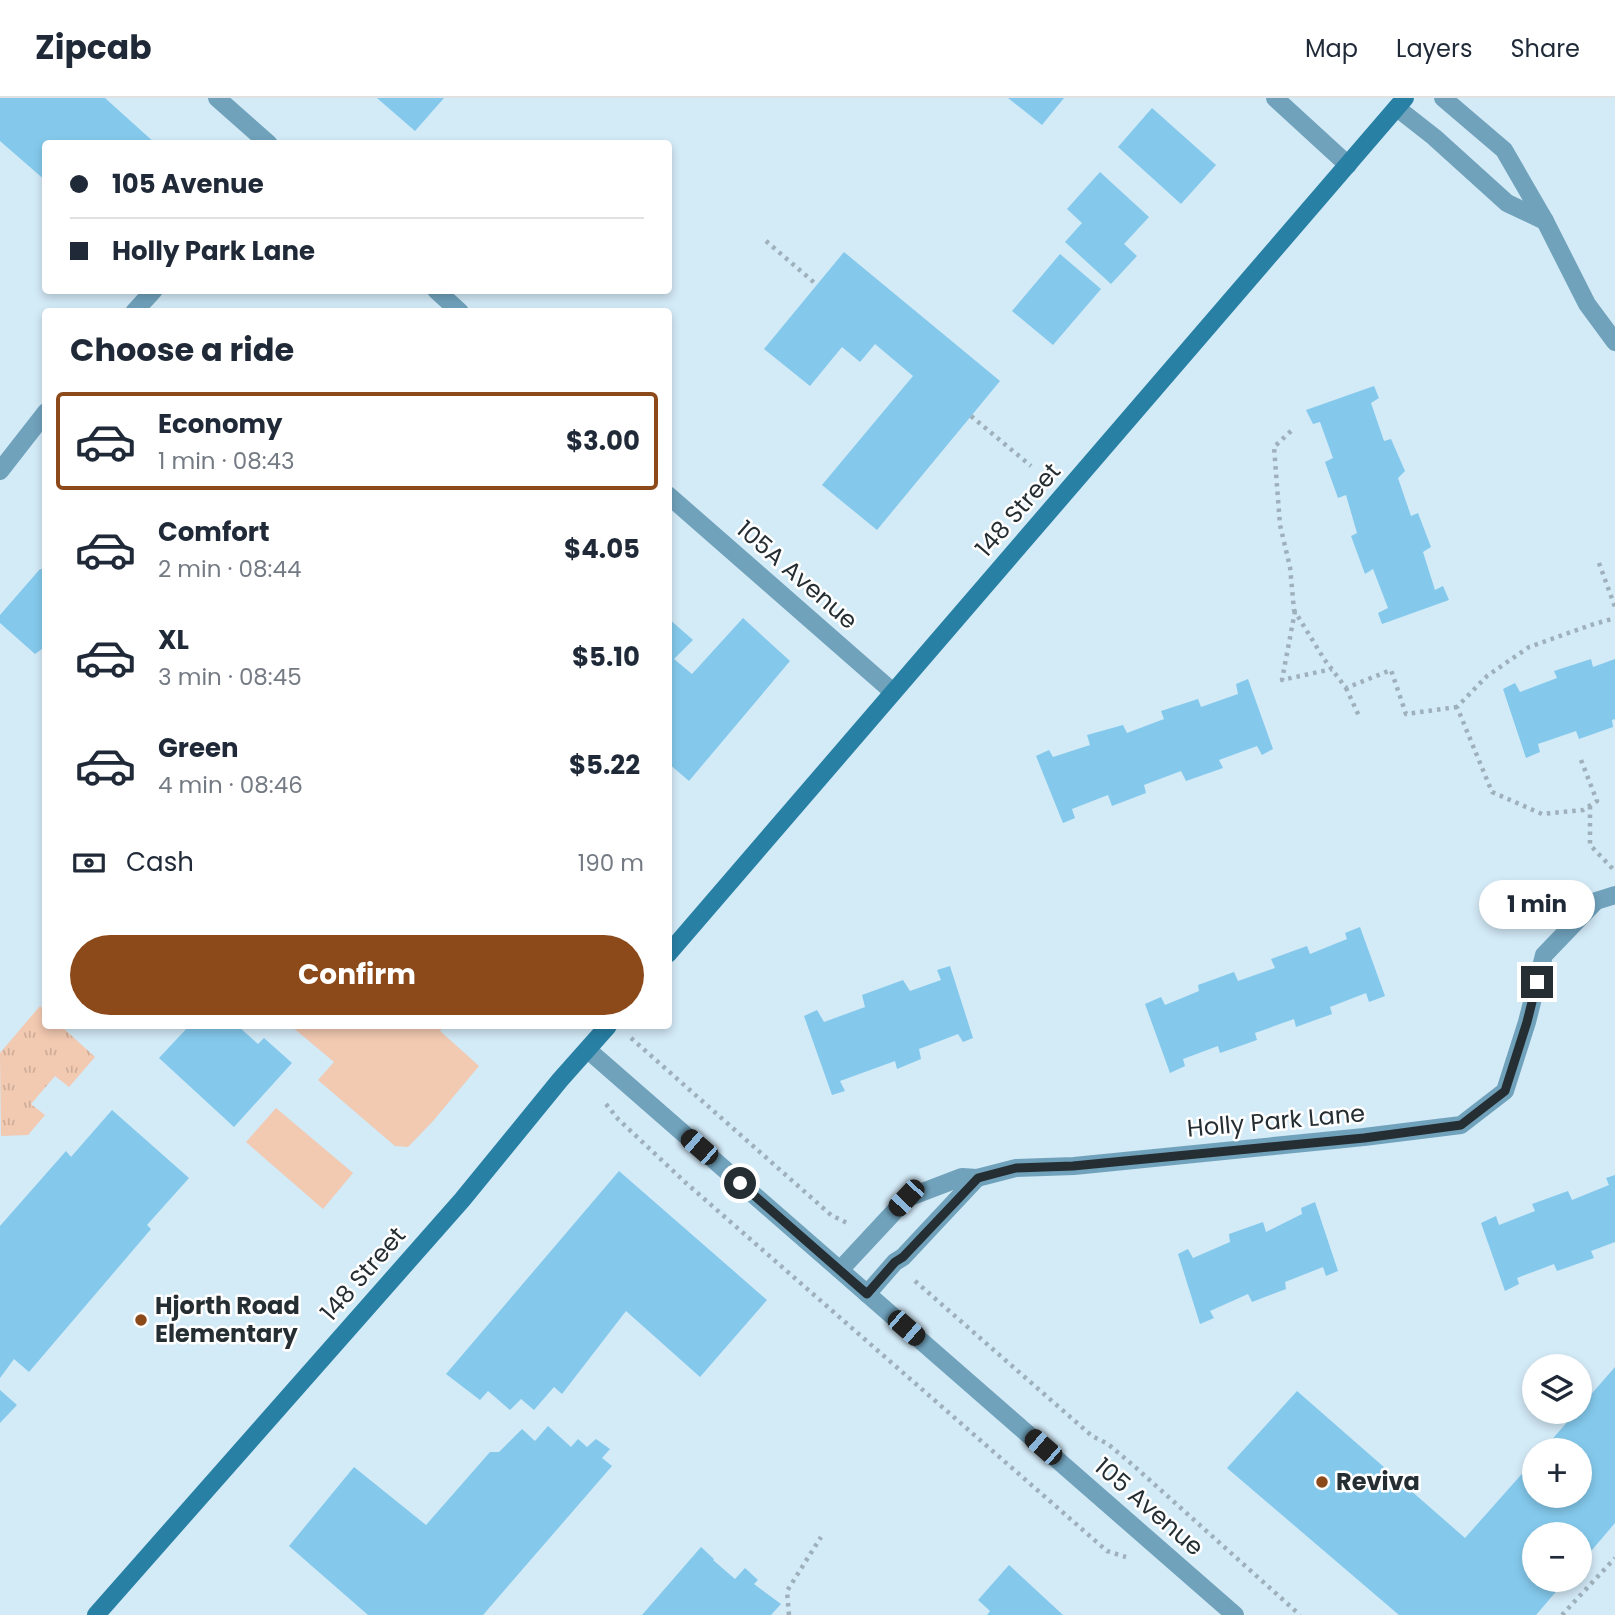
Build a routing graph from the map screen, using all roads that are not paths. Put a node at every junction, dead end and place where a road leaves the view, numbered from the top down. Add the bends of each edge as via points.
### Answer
1 (217, 98) edge
2 (1275, 98) edge
3 (1443, 98) edge
4 (1401, 103) edge
5 (264, 140) edge
6 (1348, 165) junction
7 (1545, 221) junction
8 (150, 294) edge
9 (440, 294) edge
10 (138, 308) edge
11 (456, 308) edge
12 (1615, 342) edge
13 (42, 417) edge
14 (0, 471) edge
15 (672, 498) edge
16 (894, 692) junction
17 (1615, 895) edge
18 (672, 949) edge
19 (606, 1029) edge
20 (588, 1050) junction
21 (978, 1178) junction
22 (839, 1269) junction
23 (867, 1294) junction
24 (96, 1615) edge
25 (1235, 1615) edge

1 - 5 street
2 - 6 street
3 - 7 street via 1504,150
4 - 6 main road, 148 Street
4 - 7 street via 1507,202
6 - 16 main road, 148 Street
7 - 12 street via 1587,304
8 - 10 street
9 - 11 street
13 - 14 street
15 - 16 street, 105A Avenue
16 - 18 main road, 148 Street
17 - 21 street, Holly Park Lane via 1595,901 1544,955 1505,1091 1461,1125 1364,1138 1016,1168
19 - 20 main road, 148 Street
20 - 22 street, 105 Avenue
20 - 24 main road, 148 Street
21 - 22 street, Holly Park Lane via 962,1177 906,1198
21 - 23 street
22 - 23 street, 105 Avenue
23 - 25 street, 105 Avenue

